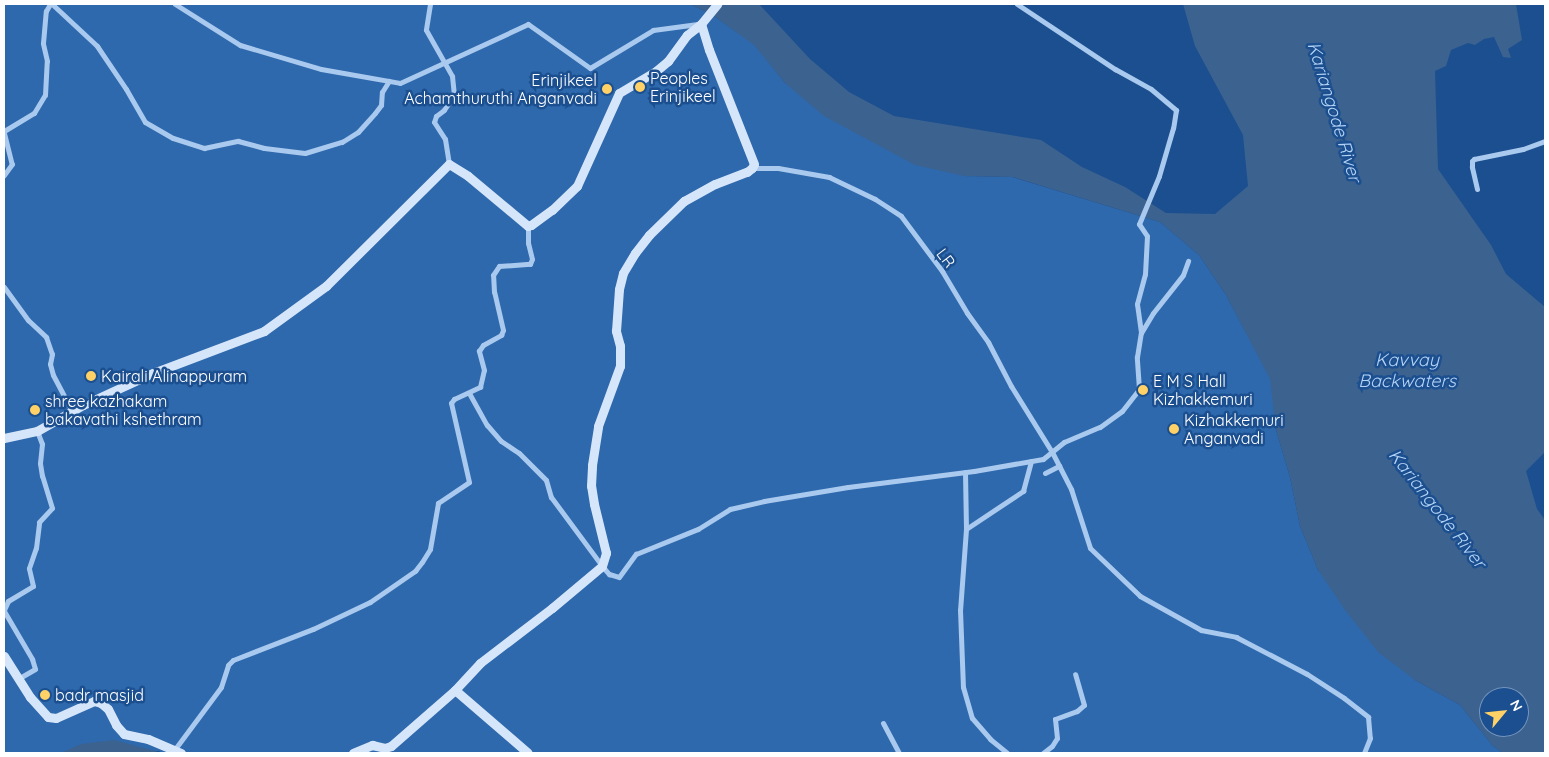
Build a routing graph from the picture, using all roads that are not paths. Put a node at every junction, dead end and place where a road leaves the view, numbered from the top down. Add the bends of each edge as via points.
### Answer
1 (51, 4) edge
2 (175, 4) edge
3 (430, 4) edge
4 (717, 4) edge
5 (1017, 4) edge
6 (701, 24) junction
7 (445, 63) junction
8 (389, 81) junction
9 (4, 132) edge
10 (1545, 141) edge
11 (449, 164) junction
12 (752, 168) junction
13 (4, 175) edge
14 (1477, 189) dead end
15 (528, 226) junction
16 (1188, 261) dead end
17 (4, 287) edge
18 (1141, 333) junction
19 (469, 393) junction
20 (72, 411) junction
21 (37, 431) junction
22 (4, 438) edge
23 (1052, 452) junction
24 (1031, 461) junction
25 (1059, 466) junction
26 (966, 472) junction
27 (1045, 474) dead end
28 (966, 529) junction
29 (602, 566) junction
30 (4, 610) edge
31 (4, 656) edge
32 (1075, 674) dead end
33 (18, 680) junction
34 (455, 690) junction
35 (883, 723) dead end
36 (178, 751) edge
37 (353, 753) edge
38 (528, 753) edge
39 (899, 753) edge
40 (1007, 753) edge
41 (1043, 753) edge
42 (1364, 753) edge

1 - 8 street via 97,46 145,122 174,138 204,148 238,141 305,153 342,142 358,132 375,113
1 - 9 street via 46,11 43,44 47,61 45,95 34,113
2 - 8 street via 240,45 320,70
3 - 7 street via 426,30
4 - 6 street
5 - 18 street via 1151,89 1176,110 1159,176 1139,224 1147,236 1145,274 1137,304
6 - 7 street via 653,30 590,68 528,24
6 - 12 street via 746,140 754,164
6 - 15 street via 687,35 662,66 619,93 577,186 542,218
7 - 8 street via 400,83
7 - 11 street via 452,76 454,95 434,122 446,139
9 - 13 street via 12,164
10 - 14 street via 1472,161
11 - 15 street
11 - 20 street via 326,286 264,331 154,373
12 - 23 street, LR via 778,168 830,177 875,199 900,216 942,271 988,342
12 - 29 street via 684,201 649,235 623,273 616,331 620,366 598,426 592,465 591,486 606,553
15 - 19 street via 530,264 499,266 493,274 503,330 479,351 483,381 480,387
16 - 18 street via 1183,275
17 - 20 street via 28,320 46,337 52,354 53,375
18 - 23 street via 1137,358 1139,390 1122,411 1100,427 1064,442
19 - 29 street via 501,441 546,480 551,497
19 - 36 street via 451,403 469,482 438,503 430,549 415,571 370,602 313,629 233,660 228,665 221,688
20 - 21 street
21 - 22 street
21 - 30 street via 42,444 42,476 52,508 39,522 36,548 29,568 33,586 8,601
23 - 24 street via 1043,459
23 - 25 street, LR
24 - 26 street
24 - 28 street via 1024,491
25 - 27 street
25 - 42 street, LR via 1071,489 1090,548 1111,570 1140,596 1201,630 1236,637 1307,674 1344,698 1368,717 1370,738
26 - 28 street
26 - 29 street via 764,500 730,509 698,530 636,554 620,577 609,574
28 - 40 street via 960,610 963,687 972,718
29 - 34 street via 480,663
30 - 33 street via 35,670
31 - 33 street
32 - 41 street via 1084,704 1077,711 1055,719 1057,738
33 - 36 street via 48,717 56,718 94,701 108,709 124,734
34 - 37 street via 392,746 372,745
34 - 38 street
35 - 39 street

